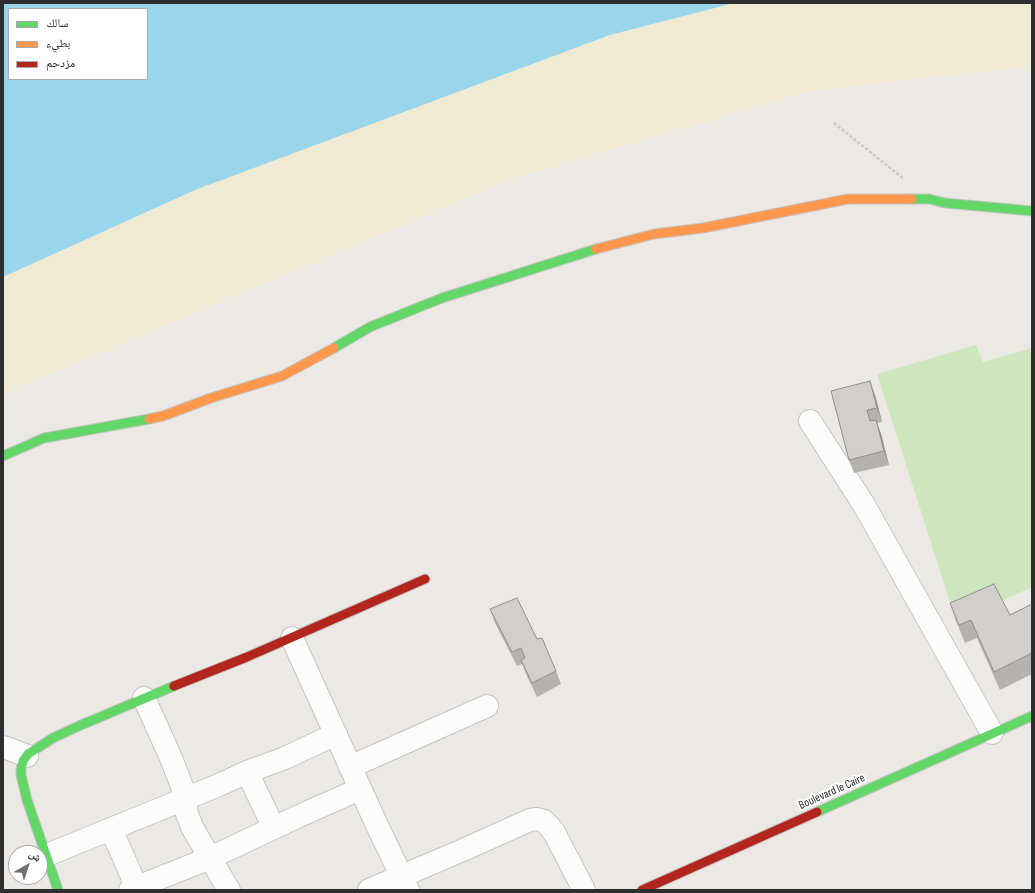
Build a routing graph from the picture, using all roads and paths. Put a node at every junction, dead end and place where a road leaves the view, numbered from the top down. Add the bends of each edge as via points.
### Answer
1 (834, 123) dead end
2 (905, 180) dead end
3 (1032, 211) edge
4 (810, 421) dead end
5 (3, 456) edge
6 (425, 579) dead end
7 (292, 638) junction
8 (144, 698) junction
9 (487, 706) dead end
10 (1032, 716) edge
11 (336, 734) junction
12 (992, 734) junction
13 (3, 747) edge
14 (27, 756) junction
15 (350, 767) junction
16 (247, 772) junction
17 (360, 789) junction
18 (185, 798) junction
19 (274, 828) junction
20 (111, 829) junction
21 (44, 845) edge
22 (48, 855) edge
23 (48, 858) edge
24 (210, 858) junction
25 (404, 884) edge
26 (133, 889) edge
27 (58, 890) edge
28 (229, 890) edge
29 (369, 890) edge
30 (584, 890) edge
31 (642, 890) edge

1 - 2 path
3 - 5 street via 945,203 929,199 848,199 703,228 654,234 592,250 442,298 370,327 282,376 210,398 163,416 44,438
4 - 12 street via 864,505
6 - 7 street
7 - 8 street
7 - 11 street
8 - 14 street via 53,738
8 - 18 street via 177,773
9 - 15 street
10 - 12 street, Boulevard le Caire
11 - 15 street
11 - 16 street via 285,758
12 - 31 street, Boulevard le Caire
13 - 14 street
14 - 21 street via 21,768 21,775
15 - 17 street
16 - 18 street
16 - 19 street
17 - 19 street
17 - 25 street
18 - 20 street
18 - 24 street via 193,829
19 - 24 street
20 - 22 street
20 - 26 street
23 - 27 street
24 - 26 street
24 - 28 street
25 - 29 street
25 - 30 street via 464,850 537,819 544,822 555,834

